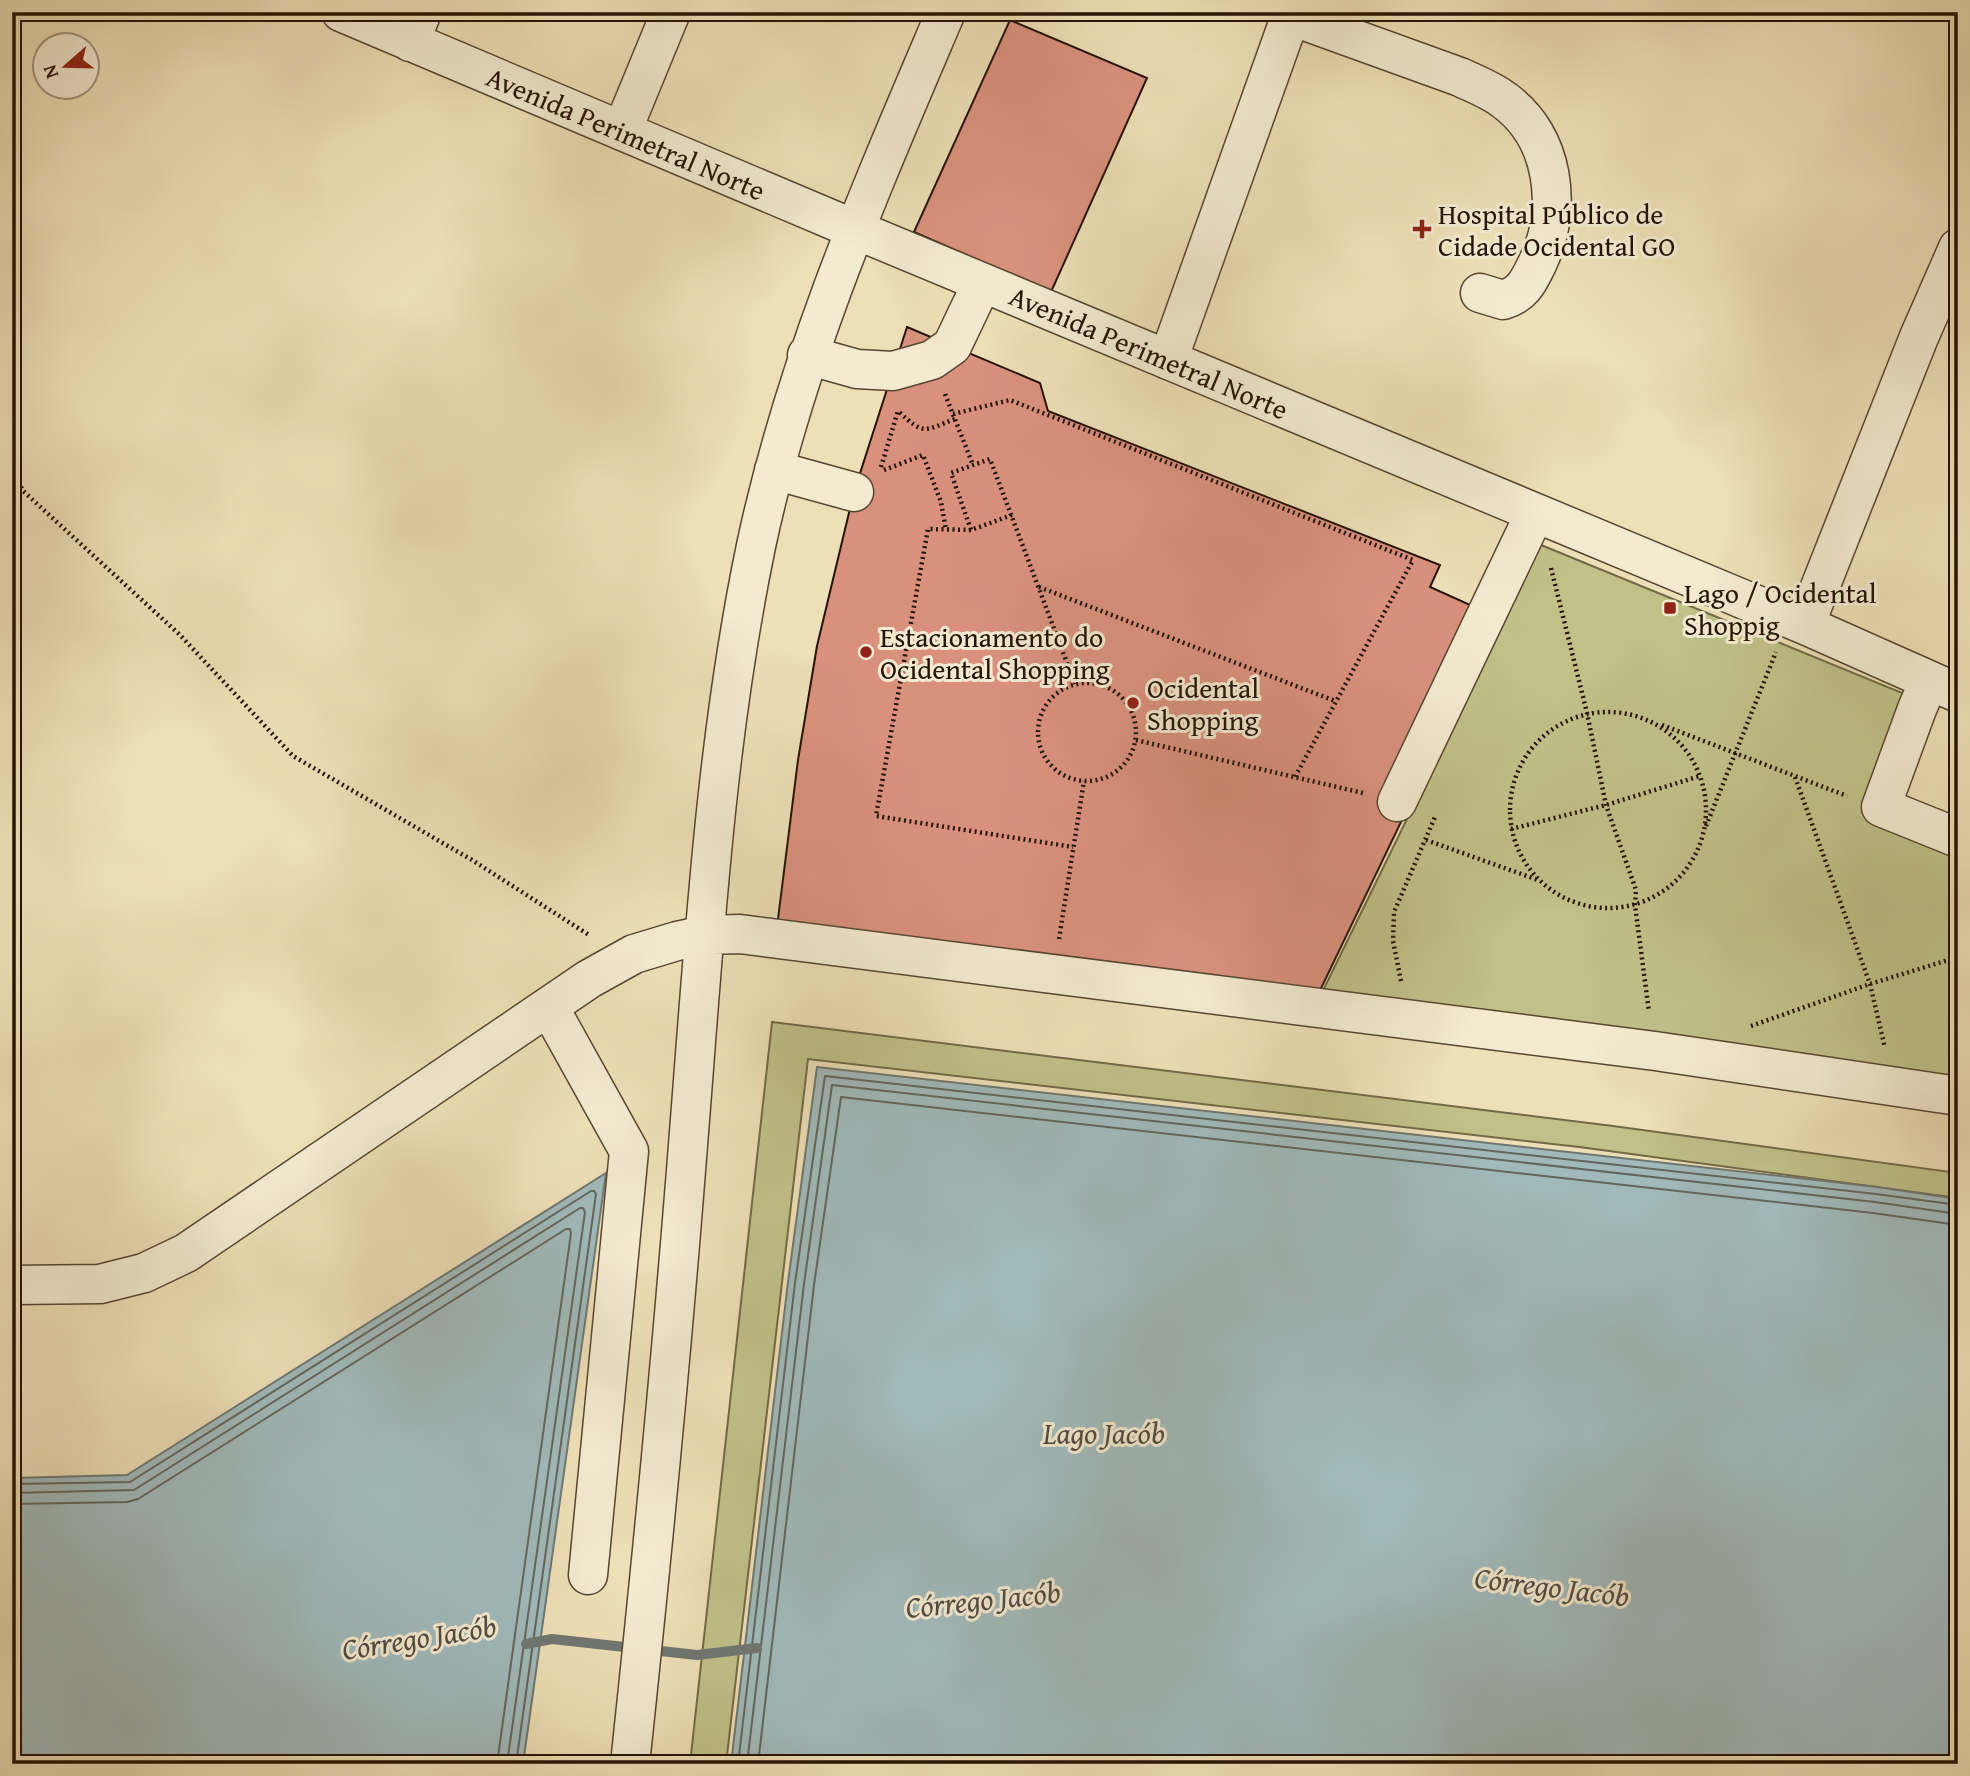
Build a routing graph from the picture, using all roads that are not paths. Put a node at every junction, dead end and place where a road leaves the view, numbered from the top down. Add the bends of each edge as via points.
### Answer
1 (341, 12) edge
2 (671, 12) edge
3 (946, 12) edge
4 (1292, 14) edge
5 (416, 27) edge
6 (622, 131) junction
7 (854, 229) junction
8 (1958, 248) edge
9 (982, 283) junction
10 (1480, 293) dead end
11 (807, 355) junction
12 (1168, 360) junction
13 (774, 470) junction
14 (854, 492) dead end
15 (1535, 513) junction
16 (1797, 622) junction
17 (1944, 687) edge
18 (1383, 798) road end
19 (1958, 838) edge
20 (705, 936) junction
21 (549, 1007) junction
22 (1958, 1096) edge
23 (12, 1285) edge
24 (587, 1575) dead end
25 (630, 1764) edge

1 - 5 street, Avenida Perimetral Norte
2 - 6 street
3 - 7 street
4 - 10 street via 1486,89 1505,100 1533,134 1548,162 1552,182 1553,206 1545,246 1521,292 1503,300
4 - 12 street
5 - 6 street, Avenida Perimetral Norte
6 - 7 street, Avenida Perimetral Norte
7 - 9 street, Avenida Perimetral Norte
7 - 11 street
8 - 16 street
9 - 11 street via 952,346 932,360 893,371 857,369
9 - 12 street, Avenida Perimetral Norte
11 - 13 street
12 - 15 street, Avenida Perimetral Norte
13 - 14 street
13 - 20 street via 729,702
15 - 16 street, Avenida Perimetral Norte
15 - 18 street via 1489,613
16 - 17 street, Avenida Perimetral Norte
17 - 19 street via 1881,807
20 - 21 street via 634,954
20 - 22 street via 740,934 1655,1051
20 - 25 street via 675,1320
21 - 23 street via 186,1252 144,1273 100,1284
21 - 24 street via 629,1151

